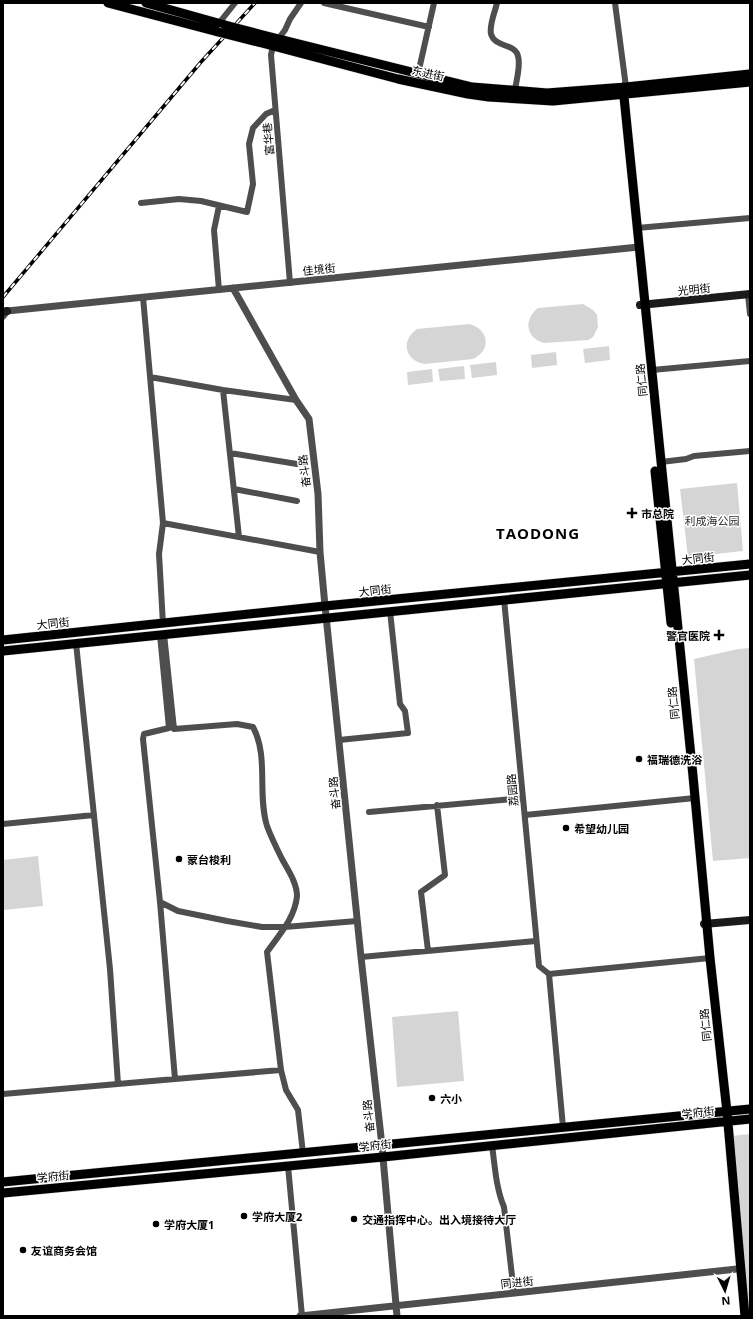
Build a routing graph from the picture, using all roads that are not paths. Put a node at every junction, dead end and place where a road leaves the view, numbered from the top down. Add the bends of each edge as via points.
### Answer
1 (108, 3) edge
2 (146, 3) edge
3 (235, 3) edge
4 (301, 3) edge
5 (324, 3) edge
6 (434, 3) edge
7 (497, 3) edge
8 (615, 3) edge
9 (221, 27) junction
10 (429, 27) junction
11 (276, 43) junction
12 (418, 74) junction
13 (750, 74) edge
14 (750, 82) edge
15 (622, 90) junction
16 (515, 91) junction
17 (275, 110) junction
18 (141, 203) dead end
19 (219, 206) junction
20 (750, 218) edge
21 (637, 228) junction
22 (637, 248) junction
23 (290, 283) junction
24 (233, 288) junction
25 (219, 290) junction
26 (749, 295) edge
27 (143, 297) junction
28 (642, 305) junction
29 (4, 313) edge
30 (750, 314) edge
31 (750, 361) edge
32 (652, 370) junction
33 (150, 377) junction
34 (223, 390) junction
35 (296, 400) junction
36 (750, 451) edge
37 (230, 453) junction
38 (661, 462) junction
39 (297, 464) dead end
40 (234, 489) junction
41 (298, 501) dead end
42 (163, 523) junction
43 (239, 537) junction
44 (320, 552) junction
45 (750, 564) edge
46 (669, 573) junction
47 (750, 575) edge
48 (670, 583) junction
49 (504, 599) junction
50 (325, 606) junction
51 (390, 611) junction
52 (327, 617) junction
53 (163, 624) junction
54 (162, 635) junction
55 (3, 640) edge
56 (76, 643) junction
57 (3, 651) edge
58 (339, 740) junction
59 (523, 798) junction
60 (693, 799) junction
61 (438, 805) junction
62 (369, 812) dead end
63 (94, 815) junction
64 (525, 815) junction
65 (3, 824) edge
66 (160, 902) junction
67 (750, 920) edge
68 (357, 921) junction
69 (705, 924) junction
70 (285, 927) junction
71 (536, 941) junction
72 (428, 951) junction
73 (361, 957) junction
74 (709, 958) junction
75 (549, 974) junction
76 (281, 1070) junction
77 (175, 1079) junction
78 (118, 1084) junction
79 (3, 1094) edge
80 (750, 1109) edge
81 (725, 1112) junction
82 (750, 1119) edge
83 (726, 1122) junction
84 (563, 1127) junction
85 (492, 1145) junction
86 (382, 1146) junction
87 (303, 1153) junction
88 (383, 1157) junction
89 (288, 1166) junction
90 (3, 1182) edge
91 (3, 1193) edge
92 (737, 1269) junction
93 (514, 1293) junction
94 (396, 1306) junction
95 (301, 1316) edge
96 (397, 1316) edge
97 (741, 1316) edge
98 (745, 1316) edge

1 - 9 main road, 东进街
2 - 9 main road, 东进街
3 - 9 street
4 - 11 street, 富华巷
5 - 10 street
6 - 10 street
7 - 16 street via 491,34 499,44 509,47 518,55
8 - 15 street
9 - 11 main road, 东进街, bridge
10 - 12 street
11 - 12 main road, 东进街
11 - 15 main road, 东进街 via 398,79 468,94 553,101
11 - 17 street, 富华巷 via 271,55
12 - 16 main road, 东进街 via 472,87
13 - 15 main road, 东进街
14 - 15 main road, 东进街
15 - 16 main road, 东进街 via 547,93
15 - 21 main road, 同仁路
15 - 22 main road, 同仁路
17 - 19 street via 266,114 252,128 249,144 253,184 247,212
17 - 23 street, 富华巷
18 - 19 street via 179,199
19 - 25 street via 214,230
20 - 21 street
21 - 22 main road, 同仁路
22 - 23 street, 佳境街
22 - 28 main road, 同仁路
23 - 24 street, 佳境街
24 - 25 street, 佳境街
24 - 35 street, 奋斗路
25 - 27 street, 佳境街
26 - 28 main road, 光明街
26 - 30 street
27 - 29 street, 佳境街
27 - 33 street
28 - 32 main road, 同仁路
28 - 46 main road, 同仁路
31 - 32 street
32 - 38 main road, 同仁路
33 - 34 street
33 - 42 street
34 - 35 street
34 - 37 street
35 - 44 street, 奋斗路 via 309,419 318,494
36 - 38 street
37 - 39 street
37 - 40 street
38 - 46 main road, 同仁路
40 - 41 street
40 - 43 street
42 - 43 street
42 - 53 street via 159,554
43 - 44 street
44 - 50 street, 奋斗路
45 - 46 main road, 大同街
46 - 48 main road, 同仁路
46 - 50 main road, 大同街
47 - 48 main road, 大同街
48 - 49 main road, 大同街
48 - 60 main road, 同仁路
49 - 51 main road, 大同街
49 - 59 street, 荔园路
50 - 52 street, 奋斗路
50 - 53 main road, 大同街
51 - 52 main road, 大同街
51 - 58 street via 400,704 406,711 408,733
52 - 54 main road, 大同街
52 - 58 street, 奋斗路
53 - 55 main road, 大同街
54 - 56 main road, 大同街
54 - 66 street via 169,728 144,734 143,739
54 - 70 street via 174,729 237,724 254,727 258,736 262,755 262,804 268,826 297,894 296,907
56 - 57 main road, 大同街
56 - 63 street
58 - 68 street, 奋斗路
59 - 61 street
59 - 64 street, 荔园路
60 - 64 street
60 - 69 main road, 同仁路
61 - 62 street
61 - 72 street via 445,875 421,892
63 - 65 street
63 - 78 street via 110,969
64 - 71 street, 荔园路
66 - 70 street via 178,910 227,921 262,927
66 - 77 street
67 - 69 main road
68 - 70 street
68 - 73 street, 奋斗路
69 - 74 main road, 同仁路
70 - 76 street via 267,952
71 - 72 street
71 - 75 street, 荔园路 via 539,966
72 - 73 street
73 - 86 street, 奋斗路
74 - 75 street
74 - 81 main road, 同仁路
75 - 84 street
76 - 77 street
76 - 87 street via 286,1090 298,1110
77 - 78 street
78 - 79 street
80 - 81 main road, 学府街
81 - 83 main road, 同仁路
81 - 84 main road, 学府街
82 - 83 main road, 学府街
83 - 85 main road, 学府街
83 - 92 main road, 同仁路
83 - 98 main road, 同仁路
84 - 86 main road, 学府街
85 - 88 main road, 学府街
85 - 93 street via 496,1181 504,1207
86 - 87 main road, 学府街
86 - 88 street, 奋斗路
87 - 90 main road, 学府街
88 - 89 main road, 学府街
88 - 94 street, 奋斗路
89 - 91 main road, 学府街
89 - 95 street
92 - 93 street, 同进街
92 - 97 main road, 同仁路
93 - 94 street, 同进街
94 - 95 street, 同进街
94 - 96 street, 奋斗路

